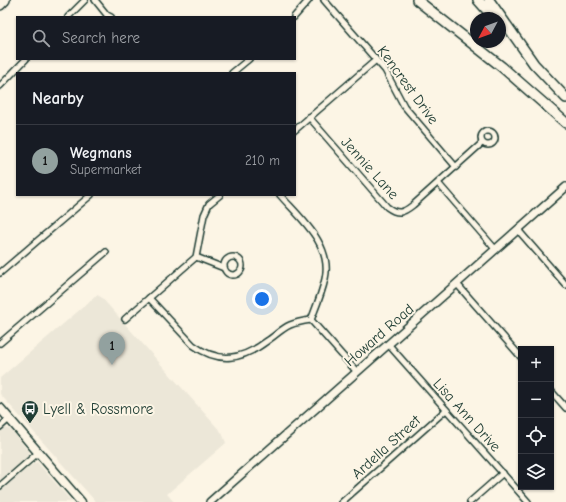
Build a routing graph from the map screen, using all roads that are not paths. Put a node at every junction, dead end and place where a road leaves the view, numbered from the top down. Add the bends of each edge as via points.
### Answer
1 (5, 0) edge
2 (85, 0) edge
3 (95, 0) edge
4 (309, 0) edge
5 (324, 0) edge
6 (417, 0) edge
7 (478, 0) edge
8 (489, 0) edge
9 (0, 5) edge
10 (489, 12) edge
11 (69, 16) edge
12 (110, 16) edge
13 (295, 16) edge
14 (506, 31) edge
15 (25, 60) edge
16 (248, 60) edge
17 (376, 60) junction
18 (534, 64) junction
19 (17, 72) edge
20 (233, 72) edge
21 (16, 73) edge
22 (0, 86) edge
23 (566, 98) edge
24 (309, 117) junction
25 (566, 124) edge
26 (296, 129) edge
27 (482, 143) dead end
28 (456, 167) junction
29 (438, 183) junction
30 (566, 187) edge
31 (90, 196) edge
32 (219, 196) edge
33 (281, 196) edge
34 (518, 230) junction
35 (496, 250) junction
36 (106, 252) dead end
37 (196, 258) junction
38 (224, 268) dead end
39 (0, 273) edge
40 (457, 284) junction
41 (566, 285) edge
42 (149, 298) junction
43 (125, 319) dead end
44 (311, 320) junction
45 (0, 343) edge
46 (388, 344) junction
47 (518, 354) edge
48 (357, 372) junction
49 (554, 394) edge
50 (0, 408) edge
51 (566, 408) edge
52 (446, 410) junction
53 (9, 419) junction
54 (0, 427) edge
55 (38, 452) junction
56 (503, 473) junction
57 (0, 486) edge
58 (81, 502) edge
59 (210, 502) edge
60 (342, 502) edge
61 (470, 502) edge
62 (528, 502) edge

1 - 9 highway
2 - 11 street
3 - 12 street
4 - 13 street
5 - 17 street, Kencrest Drive
6 - 25 highway via 502,67
7 - 10 highway
8 - 18 highway
14 - 18 highway
15 - 19 street
16 - 20 street
17 - 24 street
17 - 28 street, Kencrest Drive via 385,70 404,106
18 - 23 highway
21 - 22 street
24 - 26 street
24 - 29 street, Jennie Lane via 394,212 406,210
27 - 28 street
28 - 29 street
29 - 35 street
30 - 34 main road, Howard Road
31 - 39 street
32 - 37 street via 209,204 204,215
33 - 44 street via 317,239 325,254 327,270
34 - 35 main road, Howard Road
34 - 41 street
35 - 40 main road, Howard Road
36 - 45 street
37 - 38 street
37 - 42 street
40 - 46 main road, Howard Road
40 - 47 street
42 - 43 street
42 - 44 street via 193,345 219,357 243,356 290,325
44 - 48 street
46 - 48 main road, Howard Road
46 - 52 street, Lisa Ann Drive
48 - 59 main road, Howard Road
49 - 51 street
50 - 53 main road
52 - 56 street, Lisa Ann Drive
52 - 60 street, Ardella Street
53 - 54 street
53 - 55 main road
55 - 57 street
55 - 58 main road
56 - 61 street
56 - 62 street, Lisa Ann Drive

